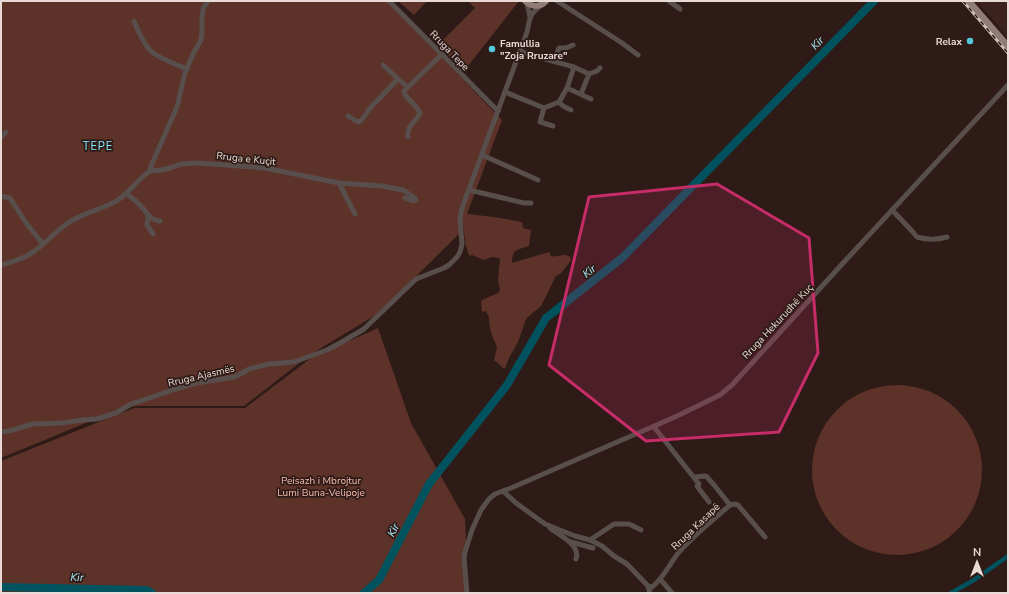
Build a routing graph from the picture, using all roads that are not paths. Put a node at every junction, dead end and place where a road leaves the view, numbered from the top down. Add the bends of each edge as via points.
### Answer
1 (208, 1) edge
2 (390, 1) edge
3 (546, 1) edge
4 (558, 1) edge
5 (669, 1) edge
6 (969, 1) edge
7 (526, 2) edge
8 (540, 6) junction
9 (680, 9) dead end
10 (530, 17) junction
11 (134, 21) dead end
12 (573, 45) dead end
13 (1008, 46) edge
14 (520, 51) junction
15 (442, 54) junction
16 (638, 56) dead end
17 (554, 61) junction
18 (383, 64) dead end
19 (574, 67) junction
20 (600, 68) dead end
21 (187, 69) junction
22 (589, 74) junction
23 (398, 79) junction
24 (1008, 85) edge
25 (407, 87) junction
26 (567, 88) junction
27 (505, 92) junction
28 (580, 94) junction
29 (591, 99) dead end
30 (559, 102) junction
31 (544, 108) junction
32 (571, 110) dead end
33 (498, 111) junction
34 (348, 116) dead end
35 (553, 126) dead end
36 (6, 132) dead end
37 (1, 137) edge
38 (408, 137) dead end
39 (482, 155) junction
40 (150, 171) junction
41 (538, 180) dead end
42 (339, 183) junction
43 (469, 190) junction
44 (126, 193) junction
45 (1, 196) edge
46 (405, 198) dead end
47 (531, 203) dead end
48 (892, 210) junction
49 (355, 214) dead end
50 (148, 216) junction
51 (160, 221) dead end
52 (153, 234) dead end
53 (947, 237) dead end
54 (43, 244) junction
55 (1, 265) edge
56 (654, 426) junction
57 (1, 432) edge
58 (694, 478) junction
59 (503, 491) junction
60 (709, 502) dead end
61 (730, 506) junction
62 (545, 524) junction
63 (641, 530) dead end
64 (765, 537) dead end
65 (590, 540) junction
66 (570, 542) junction
67 (593, 548) dead end
68 (576, 559) dead end
69 (660, 579) junction
70 (648, 586) junction
71 (467, 593) edge
72 (650, 593) edge
73 (672, 593) edge

1 - 21 street via 203,9 201,40
2 - 15 street, Rruga Tepe
3 - 8 main road
4 - 16 street
5 - 9 street
6 - 13 main road
7 - 8 main road
7 - 10 street
8 - 10 street
10 - 14 street
11 - 21 street via 152,52
12 - 17 street via 559,48
14 - 17 street
14 - 27 street
15 - 25 street
15 - 33 street, Rruga Tepe
17 - 19 street
18 - 23 street
19 - 22 street
19 - 26 street
20 - 22 street
21 - 40 street via 176,107
22 - 28 street
23 - 25 street
23 - 34 street via 361,121
24 - 48 street, Rruga Hekurudhë Kuç
25 - 38 street via 405,95 420,112 407,131
26 - 28 street
26 - 30 street
27 - 31 street
27 - 33 street
28 - 29 street
30 - 31 street
30 - 32 street
31 - 35 street via 540,122
33 - 39 street
36 - 37 street
39 - 41 street
39 - 43 street
40 - 42 street, Rruga e Kuçit via 181,164 209,164 271,169
40 - 44 street
42 - 46 street, Rruga e Kuçit via 403,190 416,200
42 - 49 street
43 - 47 street
43 - 57 street, Rruga Ajasmës via 460,218 462,244 457,257 444,268 416,279 364,329 327,350 294,362 249,369 235,377 196,383 131,404 116,413 97,419 33,424
44 - 50 street via 140,204
44 - 54 street via 107,206 72,221
45 - 54 street via 10,198
48 - 53 street via 917,237
48 - 56 street, Rruga Hekurudhë Kuç via 728,388 720,395
50 - 51 street
50 - 52 street via 148,225
54 - 55 street via 23,258
56 - 58 street, Rruga Kasapë
56 - 59 street, Rruga Hekurudhë Kuç
58 - 60 street, Rruga Kasapë
58 - 61 street, Rruga Kasapë via 706,476
59 - 62 street
59 - 71 street, Rruga Hekurudhë Kuç via 495,494 481,510 472,530 464,558
61 - 64 street, Rruga Kasapë via 738,505
61 - 69 street, Rruga Kasapë via 680,551
62 - 65 street
62 - 66 street
63 - 65 street via 629,524 614,524
65 - 70 street via 626,564
66 - 67 street
66 - 68 street via 578,556
69 - 70 street, Rruga Kasapë via 652,587
69 - 73 street
70 - 72 street

